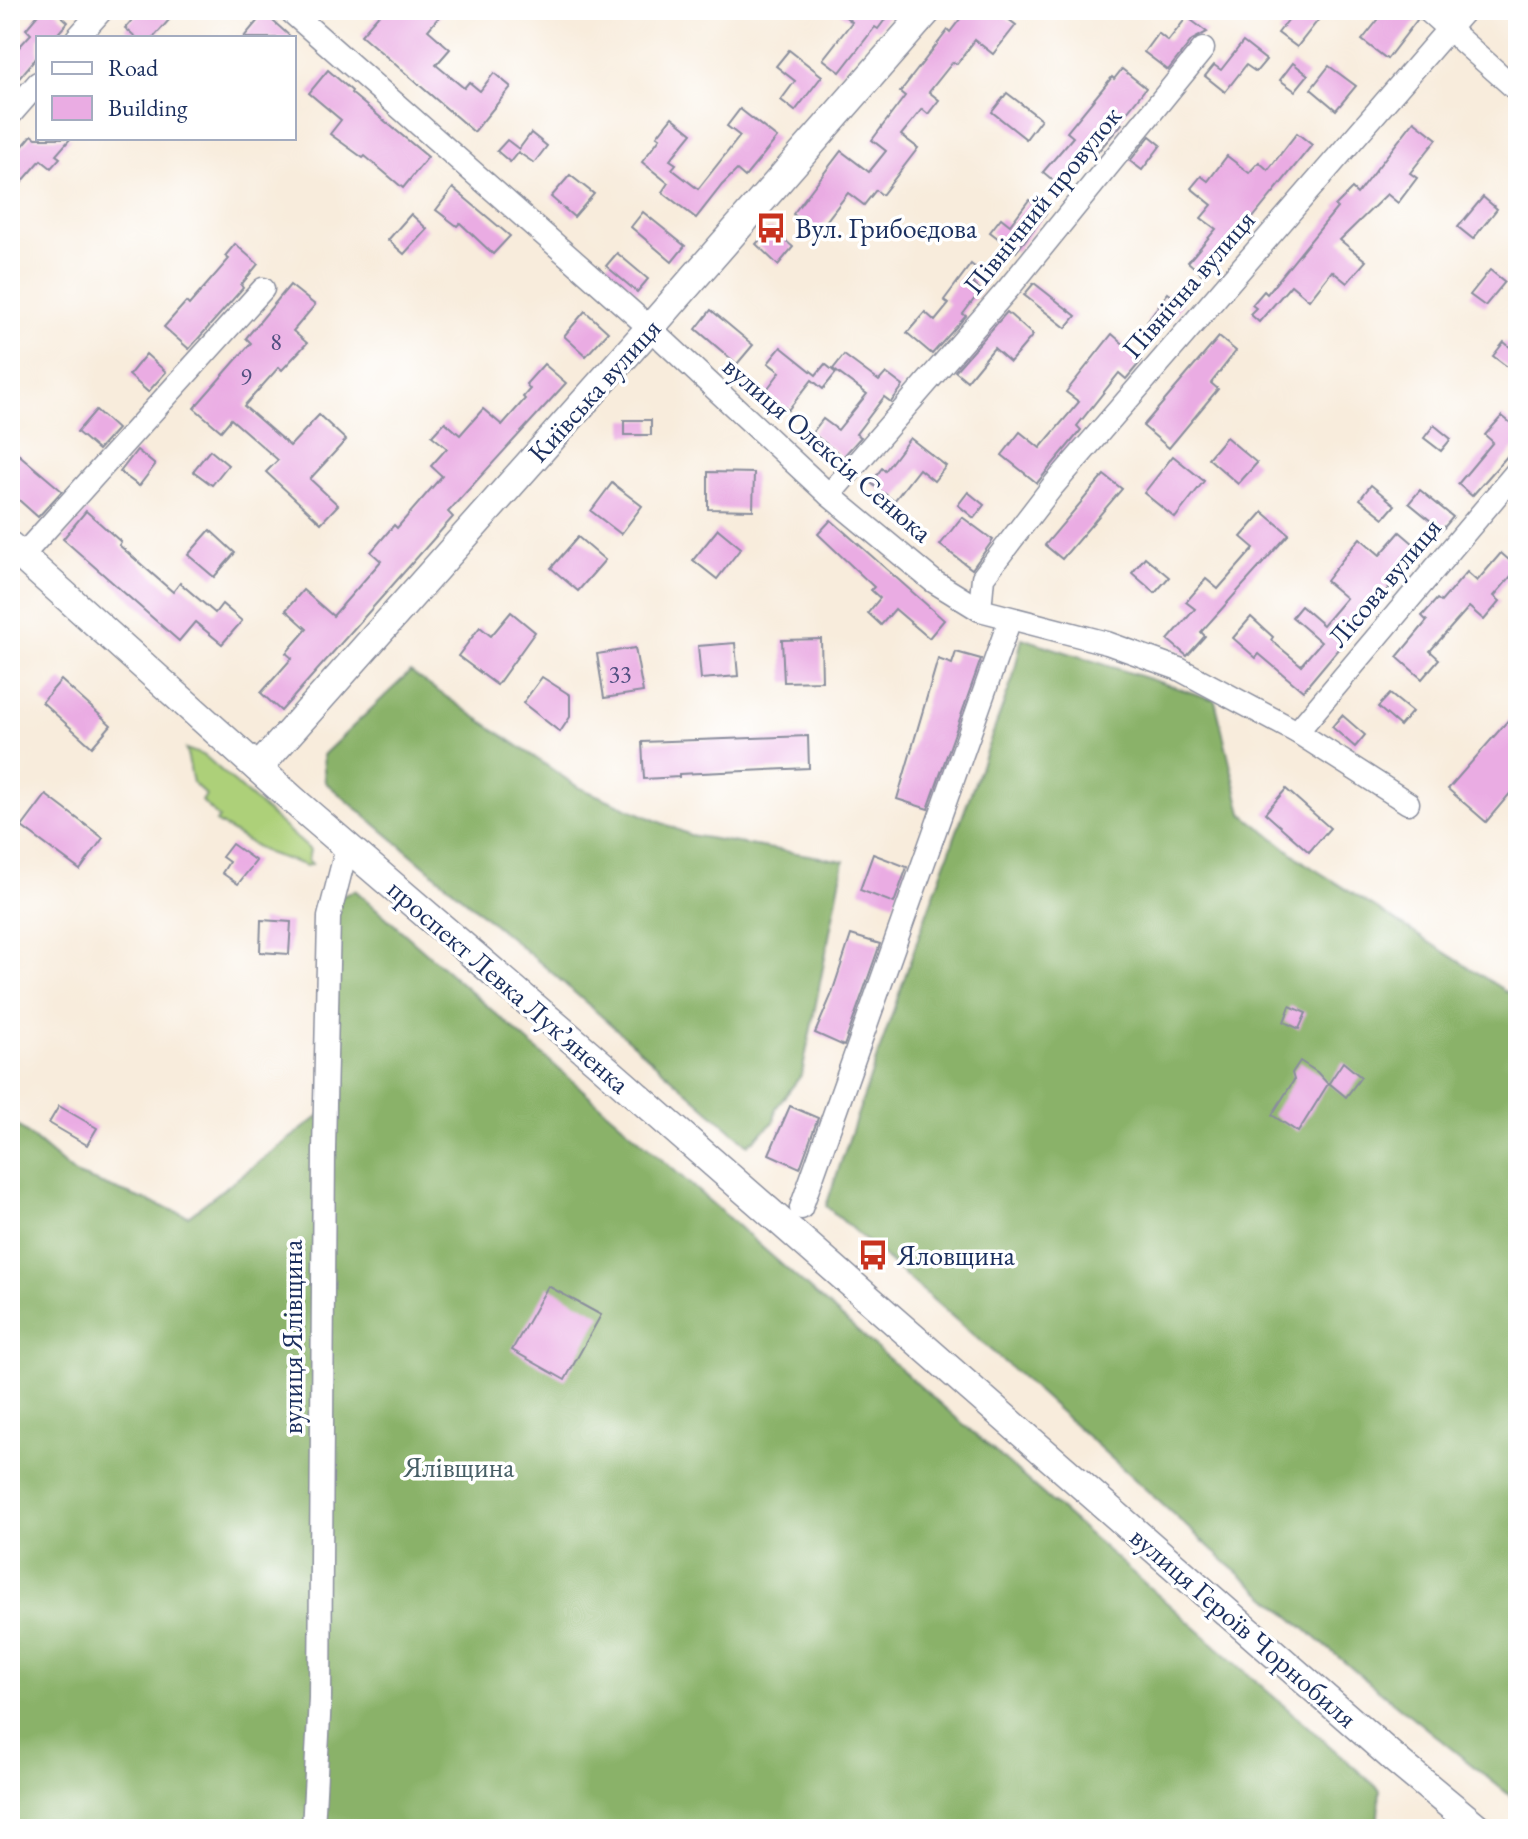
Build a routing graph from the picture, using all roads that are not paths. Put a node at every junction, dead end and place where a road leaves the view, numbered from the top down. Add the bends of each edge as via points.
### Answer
1 (102, 10) edge
2 (289, 10) edge
3 (928, 10) edge
4 (1427, 10) edge
5 (1465, 10) edge
6 (1447, 29) junction
7 (79, 36) edge
8 (1203, 49) dead end
9 (36, 85) edge
10 (1518, 91) edge
11 (10, 115) edge
12 (263, 289) dead end
13 (650, 328) junction
14 (1518, 470) edge
15 (829, 495) junction
16 (16, 551) edge
17 (980, 610) junction
18 (1010, 619) junction
19 (1297, 732) junction
20 (258, 768) junction
21 (1408, 803) dead end
22 (347, 847) junction
23 (801, 1208) dead end
24 (1011, 1422) joint
25 (313, 1829) edge
26 (1479, 1829) edge

1 - 7 street
2 - 13 street, вулиця Олексія Сенюка
3 - 13 main road, Київська вулиця
4 - 6 street
5 - 6 street, Північна вулиця
6 - 10 street
6 - 17 street, Північна вулиця via 1052,487 983,577
8 - 15 street, Північний провулок via 1008,289
9 - 11 street
12 - 16 street
13 - 15 street, вулиця Олексія Сенюка
13 - 20 main road, Київська вулиця
14 - 19 street, Лісова вулиця
15 - 17 street, вулиця Олексія Сенюка via 933,581
16 - 20 main road, проспект Левка Лукʼяненка
17 - 18 street, вулиця Олексія Сенюка
18 - 19 street, вулиця Олексія Сенюка via 1107,643 1179,669
18 - 23 street
19 - 21 street, вулиця Олексія Сенюка
20 - 22 main road, проспект Левка Лукʼяненка
22 - 24 main road, проспект Левка Лукʼяненка
22 - 25 street, вулиця Ялівщина via 329,917 320,1698
24 - 26 main road, вулиця Героїв Чорнобиля

